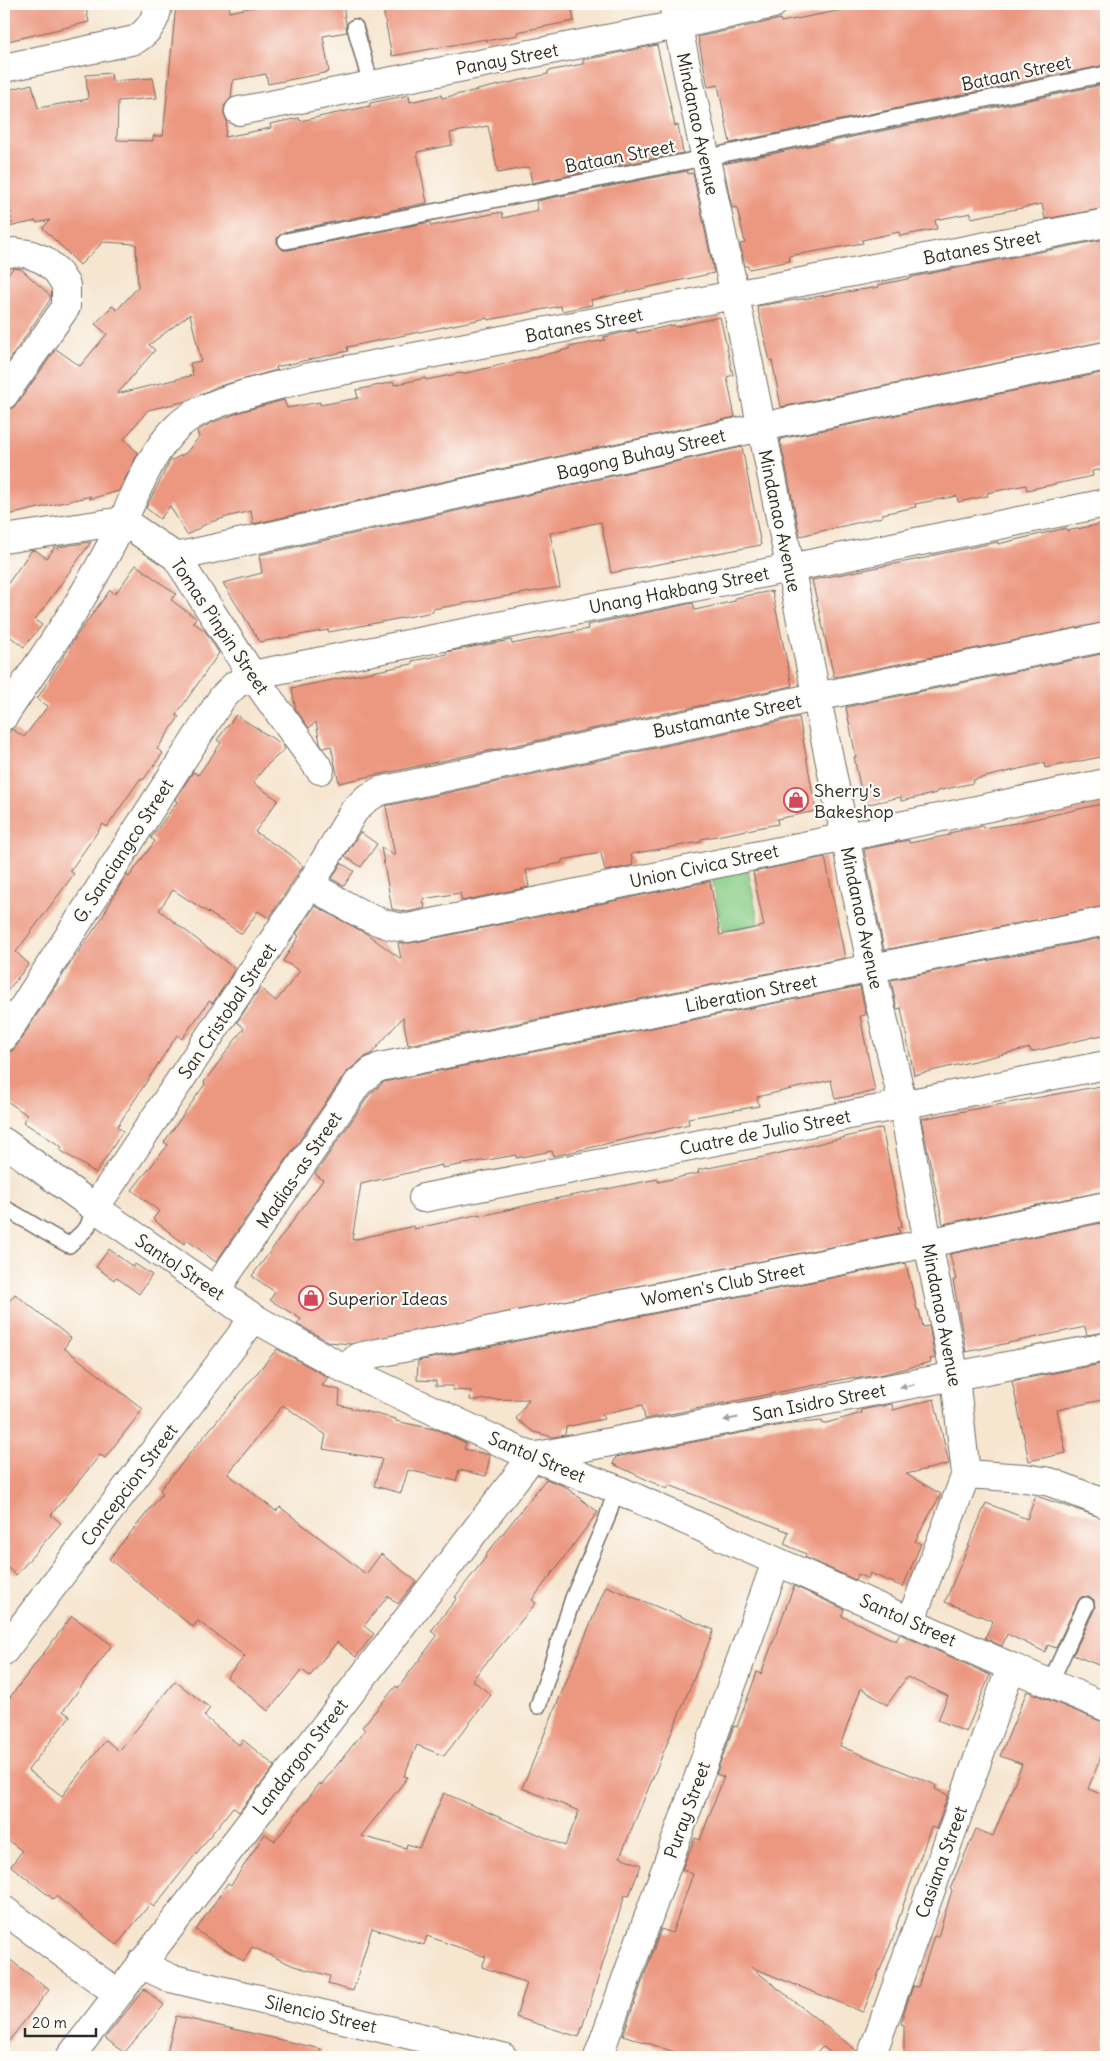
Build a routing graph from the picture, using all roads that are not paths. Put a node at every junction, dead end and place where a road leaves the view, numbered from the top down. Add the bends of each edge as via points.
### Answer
1 (158, 4) edge
2 (773, 4) edge
3 (675, 15) edge
4 (355, 27) dead end
5 (4, 68) edge
6 (1106, 74) edge
7 (371, 85) junction
8 (239, 111) dead end
9 (704, 158) junction
10 (1106, 223) edge
11 (286, 241) dead end
12 (9, 253) edge
13 (735, 296) junction
14 (1106, 356) edge
15 (4, 395) edge
16 (761, 427) junction
17 (1106, 503) edge
18 (123, 521) junction
19 (4, 539) edge
20 (176, 557) junction
21 (790, 568) junction
22 (1106, 637) edge
23 (252, 675) junction
24 (816, 696) junction
25 (4, 716) edge
26 (320, 770) dead end
27 (1106, 783) edge
28 (354, 811) joint
29 (844, 836) junction
30 (310, 886) junction
31 (1106, 921) edge
32 (872, 969) junction
33 (4, 1037) edge
34 (395, 1064) joint
35 (1106, 1065) edge
36 (903, 1105) junction
37 (4, 1142) edge
38 (423, 1198) dead end
39 (1106, 1206) edge
40 (4, 1208) edge
41 (95, 1208) junction
42 (928, 1244) junction
43 (215, 1291) junction
44 (254, 1318) junction
45 (1106, 1347) edge
46 (345, 1369) junction
47 (955, 1376) junction
48 (532, 1457) junction
49 (966, 1474) junction
50 (616, 1490) junction
51 (1106, 1504) edge
52 (776, 1562) junction
53 (1086, 1605) dead end
54 (911, 1620) junction
55 (4, 1651) edge
56 (1011, 1667) junction
57 (1050, 1683) junction
58 (538, 1706) dead end
59 (1106, 1707) edge
60 (4, 1910) edge
61 (142, 1962) junction
62 (118, 1994) junction
63 (437, 2050) edge
64 (70, 2057) edge
65 (502, 2057) edge
66 (598, 2057) edge
67 (872, 2057) edge

1 - 5 street via 154,22 145,34 135,40
2 - 3 street, Panay Street
3 - 7 street, Panay Street
3 - 9 street, Mindanao Avenue
4 - 7 lane
6 - 9 lane, Bataan Street
7 - 8 street, Panay Street
9 - 11 lane, Bataan Street
9 - 13 street, Mindanao Avenue
10 - 13 street, Batanes Street
12 - 15 street via 29,254 44,260 56,271 66,285 66,307
13 - 16 street, Mindanao Avenue
13 - 18 street, Batanes Street via 305,378 214,404 178,426 162,446 144,474
14 - 16 street, Bagong Buhay Street
16 - 20 street, Bagong Buhay Street
16 - 21 street, Mindanao Avenue
17 - 21 street, Unang Hakbang Street
18 - 19 street
18 - 20 street, Tomas Pinpin Street
18 - 25 street, Batanes Street via 88,586
20 - 23 street, Tomas Pinpin Street
21 - 23 street, Unang Hakbang Street
21 - 24 street, Mindanao Avenue
22 - 24 street, Bustamante Street
23 - 26 street, Tomas Pinpin Street
23 - 33 street, G. Sanciangco Street via 222,698
24 - 28 street, Bustamante Street via 380,791
24 - 29 street, Mindanao Avenue
27 - 29 street, Union Civica Street
28 - 30 street, San Cristobal Street
29 - 30 street, Union Civica Street via 408,928 393,928 378,922
29 - 32 street, Mindanao Avenue
30 - 41 street, San Cristobal Street
31 - 32 street, Liberation Street
32 - 34 street, Liberation Street
32 - 36 street, Mindanao Avenue
34 - 43 street, Madias-as Street via 372,1071 358,1083
35 - 36 street, Cuatre de Julio Street
36 - 38 street, Cuatre de Julio Street
36 - 42 street, Mindanao Avenue
37 - 41 street, Santol Street
39 - 42 street, Women's Club Street
40 - 41 lane via 69,1245 87,1228
41 - 43 street, Santol Street
42 - 46 street, Women's Club Street via 358,1357
42 - 47 street, Mindanao Avenue
43 - 44 street, Santol Street
44 - 46 street, Santol Street
44 - 55 street, Concepcion Street
45 - 47 street, San Isidro Street
46 - 48 street, Santol Street
47 -> 48 street, San Isidro Street
47 - 49 street, Mindanao Avenue
48 - 50 street, Santol Street
48 - 61 street, Landargon Street
49 - 51 street via 1050,1482
49 - 54 street, Mindanao Avenue
50 - 52 street, Santol Street
50 - 58 lane via 573,1598
52 - 54 street, Santol Street
52 - 66 street, Puray Street
53 - 57 lane
54 - 56 street, Santol Street
56 - 57 street, Santol Street
56 - 67 street, Casiana Street
57 - 59 street, Santol Street
60 - 62 street
61 - 62 street, Landargon Street
61 - 63 street, Silencio Street via 170,1978
62 - 64 street, Landargon Street
63 - 65 street, Silencio Street

